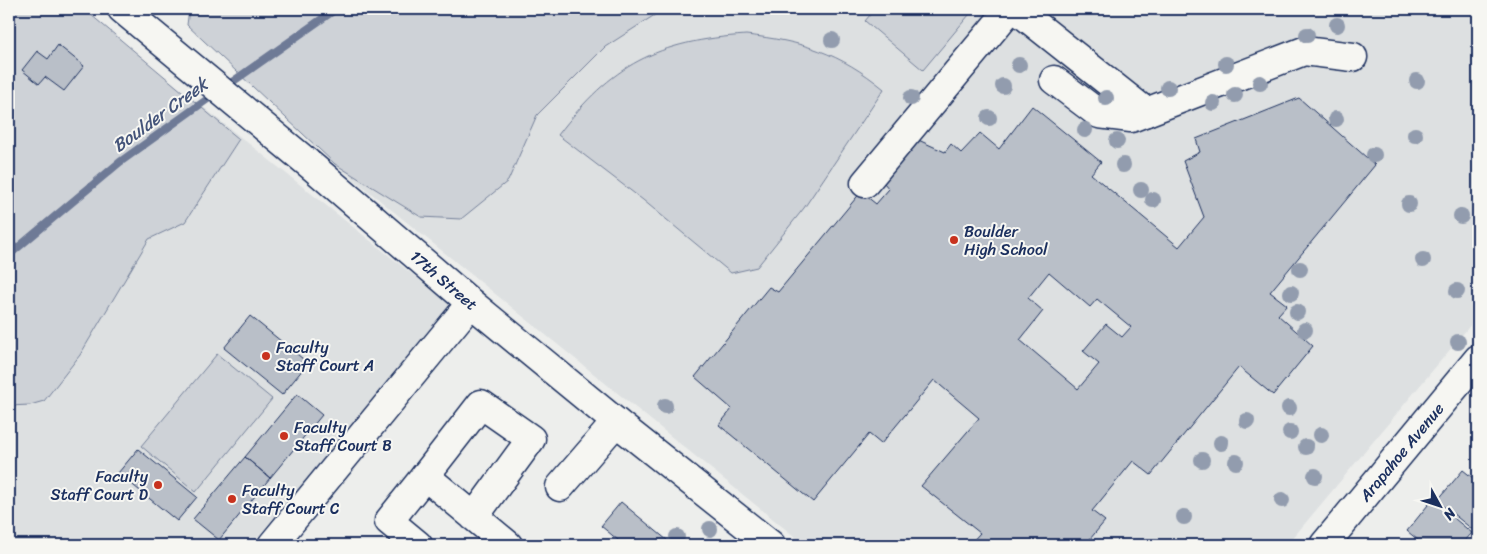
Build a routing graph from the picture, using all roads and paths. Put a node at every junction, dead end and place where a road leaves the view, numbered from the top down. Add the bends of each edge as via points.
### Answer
1 (122, 9) edge
2 (1010, 9) edge
3 (1016, 9) edge
4 (1353, 57) dead end
5 (1054, 80) dead end
6 (1146, 112) junction
7 (865, 183) dead end
8 (471, 303) junction
9 (1478, 359) edge
10 (616, 422) junction
11 (426, 476) junction
12 (560, 487) dead end
13 (474, 517) junction
14 (272, 545) edge
15 (418, 545) edge
16 (508, 545) edge
17 (771, 545) edge
18 (1324, 545) edge

1 - 8 street, 17th Street
2 - 7 street
3 - 6 street
4 - 6 street via 1304,52
5 - 6 street via 1099,114 1131,118
8 - 10 street, 17th Street
8 - 14 street
9 - 18 street, Arapahoe Avenue
10 - 12 street
10 - 17 street, 17th Street
11 - 13 street
11 - 13 street via 481,404 531,439
11 - 15 street via 389,521
13 - 16 street

